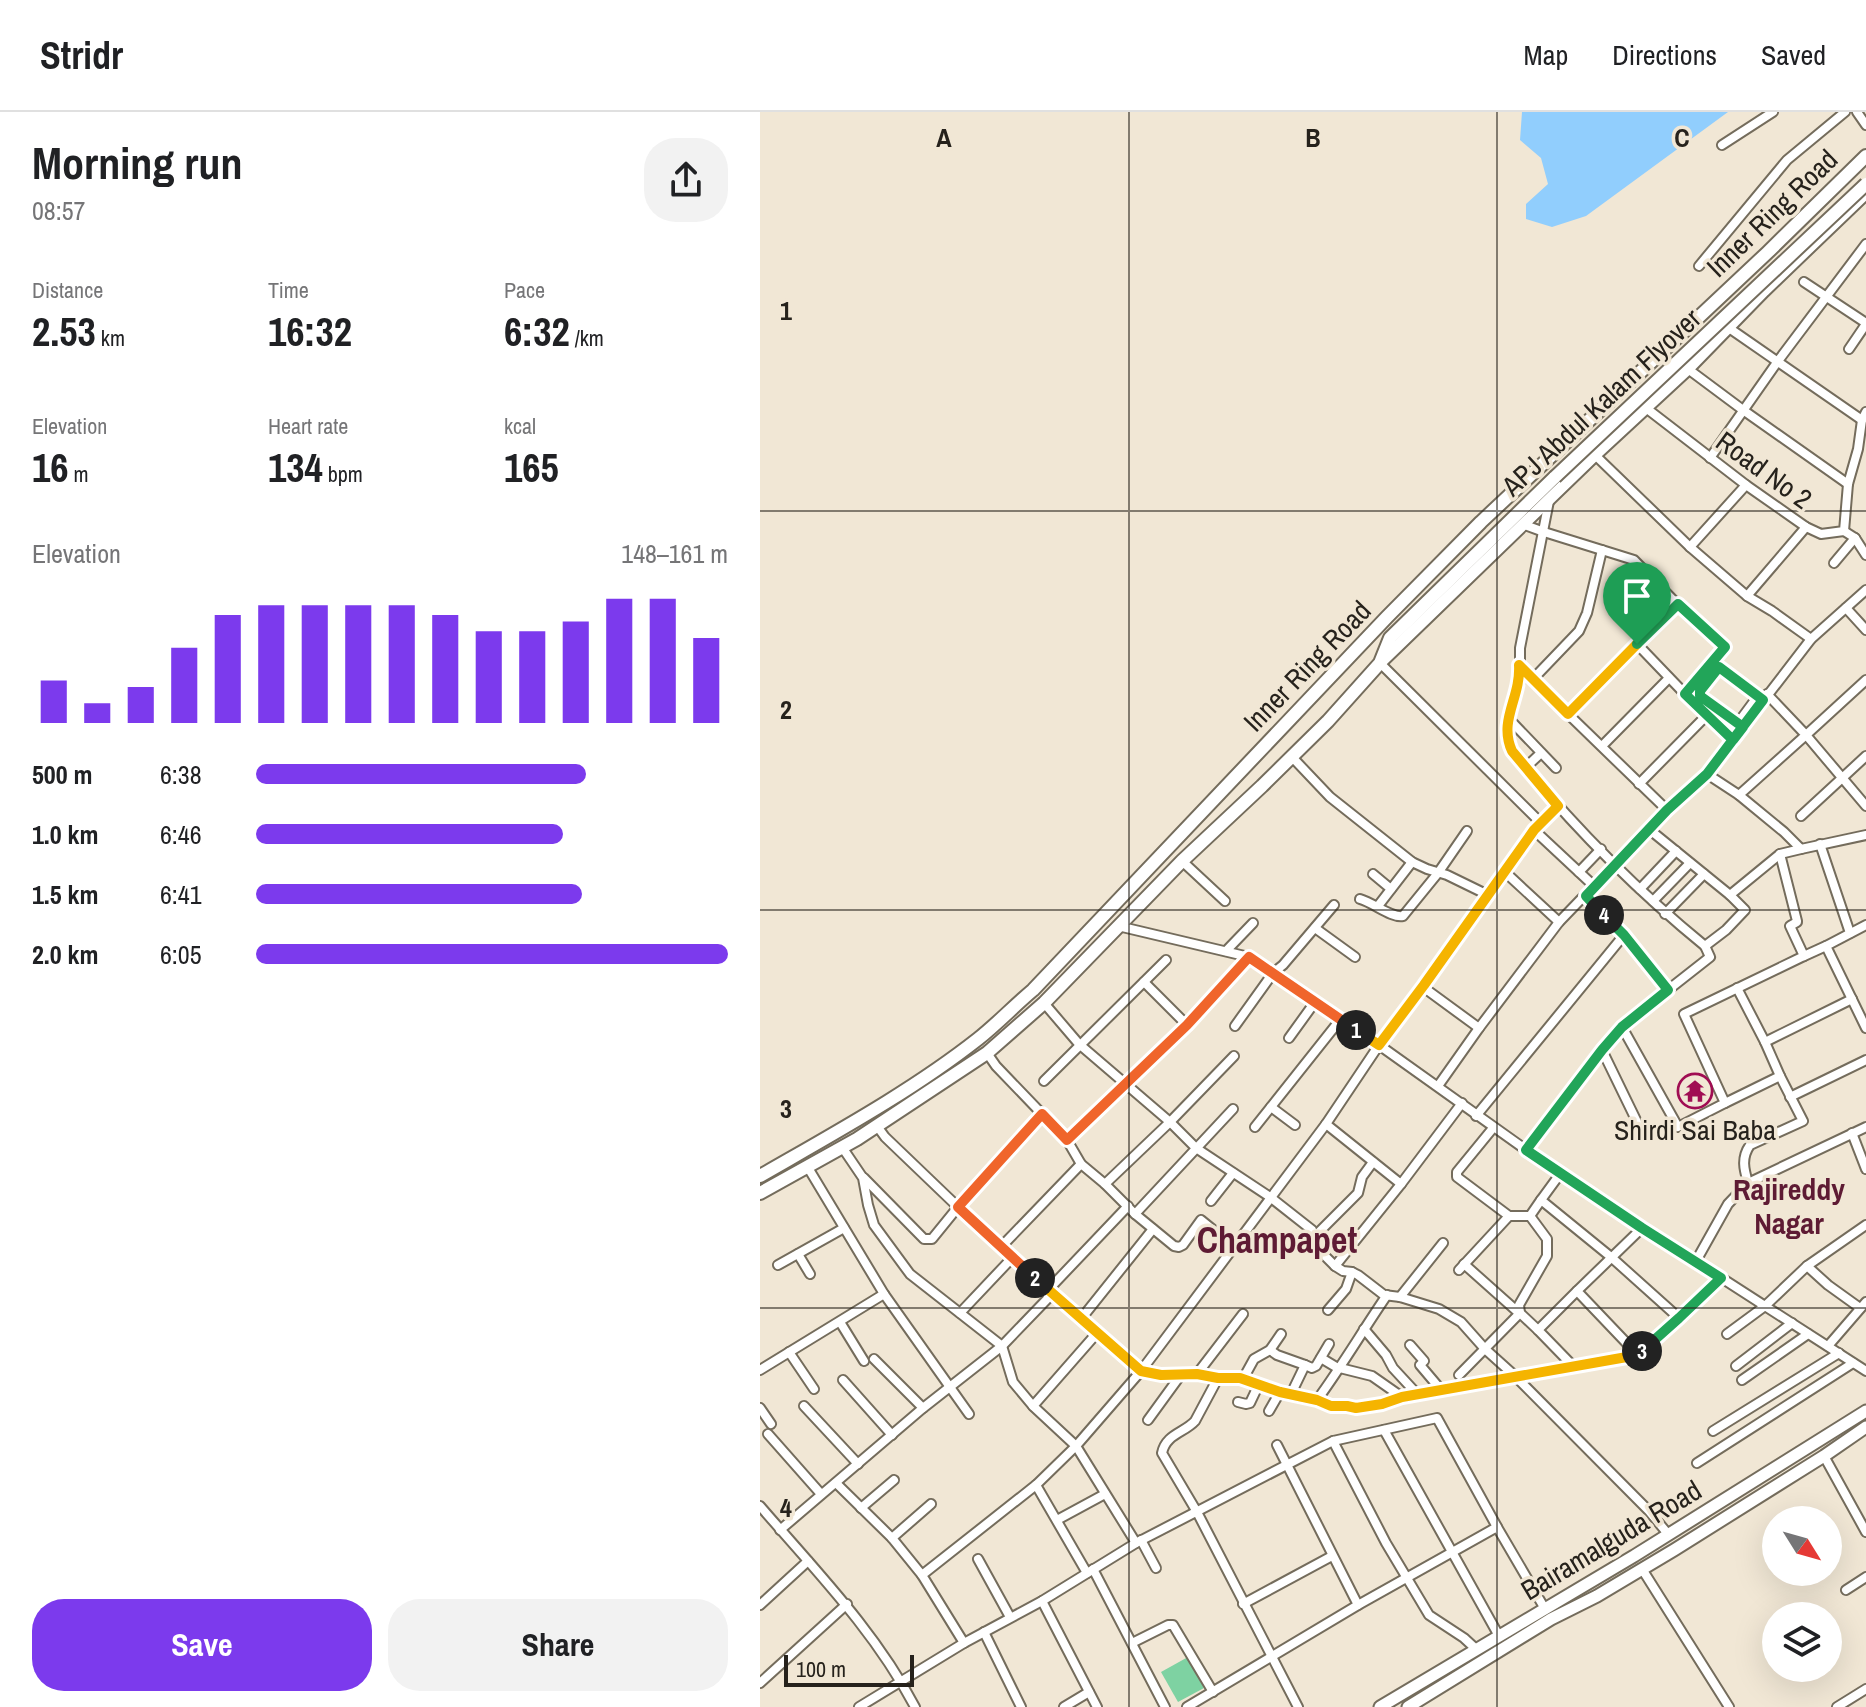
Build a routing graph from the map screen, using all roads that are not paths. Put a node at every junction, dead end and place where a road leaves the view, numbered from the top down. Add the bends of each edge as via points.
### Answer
1 (1773, 112) edge
2 (1845, 112) edge
3 (1857, 112) edge
4 (1866, 125) edge
5 (1722, 145) dead end
6 (1866, 156) edge
7 (1866, 184) edge
8 (1866, 193) edge
9 (1866, 244) edge
10 (1760, 260) junction
11 (1699, 266) dead end
12 (1746, 273) junction
13 (1778, 278) junction
14 (1804, 282) dead end
15 (1764, 291) junction
16 (1826, 296) junction
17 (1866, 323) edge
18 (1729, 328) junction
19 (1849, 349) dead end
20 (1778, 361) junction
21 (1688, 369) junction
22 (1646, 408) junction
23 (1743, 410) junction
24 (1864, 416) edge
25 (1858, 449) junction
26 (1595, 455) junction
27 (1710, 458) junction
28 (1866, 458) edge
29 (1848, 484) junction
30 (1746, 485) junction
31 (1549, 501) junction
32 (1525, 525) junction
33 (1806, 527) junction
34 (1844, 531) junction
35 (1544, 532) junction
36 (1855, 538) junction
37 (1690, 547) junction
38 (1602, 550) junction
39 (1866, 555) edge
40 (1834, 563) dead end
41 (1866, 590) edge
42 (1747, 596) junction
43 (1678, 604) junction
44 (1616, 608) dead end
45 (1846, 608) junction
46 (1866, 630) edge
47 (1645, 637) junction
48 (1811, 639) junction
49 (1637, 644) junction
50 (1380, 663) junction
51 (1519, 665) junction
52 (1669, 678) junction
53 (1533, 679) junction
54 (1866, 680) edge
55 (1685, 694) junction
56 (1763, 696) junction
57 (1568, 714) junction
58 (1707, 715) junction
59 (1509, 719) junction
60 (1740, 725) junction
61 (1806, 735) junction
62 (1733, 740) junction
63 (1602, 746) junction
64 (1541, 753) junction
65 (1866, 756) edge
66 (1292, 757) junction
67 (1525, 768) junction
68 (1556, 768) dead end
69 (1707, 774) junction
70 (1842, 778) junction
71 (1639, 784) junction
72 (1739, 795) junction
73 (1558, 806) junction
74 (1866, 806) edge
75 (1667, 810) junction
76 (1801, 816) dead end
77 (1537, 827) junction
78 (1650, 830) junction
79 (1467, 831) dead end
80 (1866, 835) edge
81 (1820, 844) junction
82 (1601, 849) junction
83 (1801, 849) junction
84 (1676, 851) junction
85 (1780, 854) junction
86 (1182, 861) junction
87 (1412, 862) junction
88 (1690, 863) junction
89 (1615, 865) junction
90 (1505, 872) junction
91 (1579, 872) junction
92 (1438, 873) junction
93 (1373, 874) dead end
94 (1704, 874) junction
95 (1594, 886) junction
96 (1391, 889) junction
97 (1640, 889) junction
98 (1488, 895) junction
99 (1730, 895) junction
100 (1586, 896) junction
101 (1360, 899) dead end
102 (1225, 901) dead end
103 (1653, 901) junction
104 (1334, 905) dead end
105 (1378, 906) junction
106 (1665, 914) junction
107 (1559, 922) junction
108 (1253, 923) dead end
109 (1866, 925) edge
110 (1118, 926) junction
111 (1315, 928) junction
112 (1850, 933) junction
113 (1624, 935) junction
114 (1705, 946) junction
115 (1826, 946) junction
116 (1226, 951) junction
117 (1804, 956) junction
118 (1249, 957) junction
119 (1355, 957) dead end
120 (1166, 960) dead end
121 (1273, 973) junction
122 (1144, 982) junction
123 (1423, 987) junction
124 (1737, 988) junction
125 (1668, 990) junction
126 (1852, 999) junction
127 (1315, 1002) junction
128 (1044, 1003) junction
129 (1340, 1020) junction
130 (1187, 1025) junction
131 (1865, 1025) edge
132 (1235, 1026) dead end
133 (1622, 1027) junction
134 (1479, 1028) junction
135 (1289, 1038) dead end
136 (1765, 1042) junction
137 (1079, 1044) junction
138 (1379, 1045) junction
139 (1602, 1050) junction
140 (987, 1053) junction
141 (1234, 1056) dead end
142 (1866, 1060) edge
143 (1780, 1076) junction
144 (1044, 1081) dead end
145 (1124, 1084) junction
146 (1438, 1086) junction
147 (1790, 1097) junction
148 (1462, 1103) junction
149 (1725, 1103) junction
150 (1271, 1107) junction
151 (1233, 1109) dead end
152 (1042, 1114) junction
153 (1476, 1116) junction
154 (1170, 1122) junction
155 (1326, 1124) junction
156 (1638, 1124) dead end
157 (1295, 1125) dead end
158 (877, 1126) junction
159 (1255, 1127) dead end
160 (1866, 1127) edge
161 (1493, 1128) junction
162 (1852, 1133) junction
163 (1067, 1140) junction
164 (842, 1147) junction
165 (1196, 1148) junction
166 (1526, 1150) junction
167 (1373, 1162) junction
168 (1081, 1164) junction
169 (807, 1166) junction
170 (1866, 1169) edge
171 (1233, 1173) junction
172 (1560, 1174) junction
173 (760, 1176) edge
174 (863, 1178) junction
175 (1748, 1183) junction
176 (1105, 1184) junction
177 (1401, 1184) junction
178 (760, 1193) edge
179 (1270, 1197) junction
180 (1541, 1200) junction
181 (1211, 1201) dead end
182 (1128, 1206) junction
183 (958, 1207) junction
184 (1135, 1214) junction
185 (1509, 1216) junction
186 (1530, 1216) junction
187 (1866, 1225) edge
188 (844, 1228) junction
189 (1642, 1228) junction
190 (1153, 1229) junction
191 (1315, 1236) junction
192 (1443, 1243) dead end
193 (1233, 1246) junction
194 (1001, 1247) junction
195 (798, 1254) junction
196 (1611, 1257) junction
197 (1012, 1258) junction
198 (1696, 1261) junction
199 (778, 1265) dead end
200 (1335, 1266) junction
201 (1807, 1266) junction
202 (1352, 1272) junction
203 (810, 1274) dead end
204 (1721, 1278) junction
205 (1051, 1291) junction
206 (1577, 1291) junction
207 (884, 1294) junction
208 (1387, 1295) junction
209 (1400, 1297) junction
210 (1863, 1305) edge
211 (1765, 1306) junction
212 (1328, 1310) dead end
213 (960, 1313) junction
214 (1520, 1313) junction
215 (1243, 1314) dead end
216 (1679, 1318) junction
217 (1081, 1319) junction
218 (840, 1322) junction
219 (1792, 1323) junction
220 (1364, 1329) junction
221 (1538, 1330) junction
222 (1097, 1333) junction
223 (1281, 1334) dead end
224 (1727, 1334) dead end
225 (1808, 1334) junction
226 (1329, 1344) dead end
227 (1410, 1345) dead end
228 (1002, 1346) junction
229 (1828, 1346) junction
230 (1485, 1349) junction
231 (1270, 1350) junction
232 (789, 1352) junction
233 (1839, 1353) junction
234 (1638, 1355) junction
235 (1321, 1358) junction
236 (874, 1359) dead end
237 (864, 1361) dead end
238 (1853, 1363) junction
239 (1305, 1365) junction
240 (1573, 1366) junction
241 (1736, 1366) dead end
242 (1341, 1369) junction
243 (760, 1370) edge
244 (1141, 1371) junction
245 (1866, 1371) edge
246 (1197, 1374) junction
247 (1459, 1375) dead end
248 (1180, 1376) junction
249 (1515, 1376) junction
250 (1218, 1378) junction
251 (1243, 1379) junction
252 (843, 1380) dead end
253 (1742, 1380) dead end
254 (1259, 1384) junction
255 (951, 1388) junction
256 (814, 1389) dead end
257 (1442, 1391) junction
258 (1280, 1392) junction
259 (1291, 1394) junction
260 (1418, 1395) junction
261 (1402, 1397) junction
262 (1317, 1400) junction
263 (1238, 1402) dead end
264 (804, 1406) dead end
265 (1033, 1406) junction
266 (760, 1408) edge
267 (923, 1408) junction
268 (1269, 1411) dead end
269 (1866, 1411) edge
270 (969, 1414) dead end
271 (1148, 1420) dead end
272 (771, 1424) dead end
273 (1866, 1427) edge
274 (1384, 1430) junction
275 (1713, 1431) dead end
276 (768, 1434) dead end
277 (892, 1435) junction
278 (1333, 1441) junction
279 (1277, 1445) dead end
280 (1076, 1446) junction
281 (1824, 1456) junction
282 (1697, 1463) dead end
283 (858, 1464) junction
284 (1287, 1465) junction
285 (894, 1480) dead end
286 (836, 1483) junction
287 (1036, 1485) junction
288 (821, 1494) junction
289 (1105, 1494) junction
290 (931, 1504) dead end
291 (760, 1506) edge
292 (861, 1508) junction
293 (1197, 1512) junction
294 (1057, 1520) junction
295 (1497, 1527) junction
296 (780, 1530) junction
297 (1866, 1532) edge
298 (1668, 1534) junction
299 (892, 1538) junction
300 (1138, 1542) junction
301 (1453, 1553) junction
302 (1332, 1556) junction
303 (978, 1559) dead end
304 (808, 1561) junction
305 (1156, 1568) dead end
306 (1642, 1569) junction
307 (1090, 1571) junction
308 (922, 1575) junction
309 (1866, 1577) edge
310 (1406, 1579) junction
311 (1846, 1590) dead end
312 (1042, 1601) junction
313 (847, 1604) junction
314 (1243, 1604) junction
315 (760, 1605) edge
316 (1358, 1605) junction
317 (1545, 1609) junction
318 (1010, 1617) junction
319 (984, 1632) junction
320 (1499, 1636) junction
321 (964, 1643) junction
322 (1132, 1643) junction
323 (1477, 1650) junction
324 (1271, 1657) junction
325 (902, 1682) junction
326 (760, 1683) edge
327 (1866, 1689) edge
328 (1089, 1692) junction
329 (1213, 1692) junction
330 (859, 1707) edge
331 (915, 1707) edge
332 (1021, 1707) edge
333 (1064, 1707) edge
334 (1097, 1707) edge
335 (1165, 1707) edge
336 (1187, 1707) edge
337 (1298, 1707) edge
338 (1380, 1707) edge
339 (1408, 1707) edge
340 (1729, 1707) edge
341 (1837, 1707) edge

1 - 5 street
2 - 11 street via 1787,160
3 - 4 street
6 - 10 highway, Inner Ring Road
7 - 50 highway, APJ Abdul Kalam Flyover, bridge via 1390,638
8 - 13 main road, Inner Ring Road
9 - 16 street
10 - 12 highway, Inner Ring Road
10 - 13 highway
12 - 15 highway
12 - 173 highway, Inner Ring Road via 1397,606 1033,990 937,1068
13 - 15 main road, Inner Ring Road
14 - 16 street
15 - 18 main road, Inner Ring Road
16 - 17 street
16 - 20 street
17 - 19 street
18 - 20 street
18 - 21 main road, Inner Ring Road
20 - 23 street
20 - 24 street
21 - 22 main road, Inner Ring Road
21 - 23 street
22 - 26 main road, Inner Ring Road
22 - 27 street, Road No 2
23 - 27 street
23 - 29 street
24 - 25 street, Road No 2
25 - 28 street
25 - 29 street, Road No 2
26 - 31 main road, Inner Ring Road
26 - 37 street
27 - 30 street, Road No 2
29 - 34 street, Road No 2
30 - 33 street, Road No 2
30 - 37 street
31 - 32 main road, Inner Ring Road
31 - 35 street
32 - 35 street
32 - 50 main road, Inner Ring Road
33 - 34 street, Road No 2 via 1821,534
33 - 42 street
34 - 36 street
35 - 38 street
35 - 51 street
36 - 39 street
36 - 40 street
37 - 42 street
38 - 43 street via 1634,560
38 - 53 street via 1579,631
41 - 45 street
42 - 48 street
43 - 47 street
43 - 55 street via 1725,647
44 - 47 street
45 - 46 street
45 - 48 street
47 - 49 street
48 - 56 street
49 - 52 street
49 - 57 street
50 - 66 highway, Inner Ring Road
50 - 77 street
51 - 53 street
51 - 59 street
52 - 55 street
52 - 63 street
53 - 57 street
54 - 61 street
55 - 58 street
56 - 60 street
56 - 60 street via 1719,667 1700,696
56 - 61 street
57 - 63 street
58 - 62 street
58 - 71 street
59 - 64 street
59 - 67 street via 1508,742
60 - 62 street
61 - 70 street
61 - 72 street
62 - 69 street
63 - 71 street
64 - 67 street
64 - 68 street
65 - 70 street
66 - 86 highway, Inner Ring Road
66 - 87 street via 1330,797
67 - 73 street
69 - 72 street
69 - 75 street
70 - 74 street
70 - 76 street
71 - 75 street
72 - 83 street
73 - 77 street
73 - 82 street
75 - 78 street
77 - 90 street
77 - 91 street
78 - 84 street
78 - 89 street
79 - 92 street
80 - 81 street
81 - 83 street
81 - 112 street
82 - 89 street
82 - 91 street
83 - 85 street
84 - 88 street
84 - 97 street
85 - 99 street
85 - 117 street via 1797,921 1790,926
86 - 102 street
86 - 110 highway, Inner Ring Road
87 - 92 street
87 - 96 street
88 - 94 street
88 - 103 street
89 - 95 street
89 - 97 street
90 - 98 street
90 - 107 street
91 - 95 street
92 - 98 street
92 - 105 street via 1403,916
93 - 96 street
94 - 99 street
94 - 106 street
95 - 100 street
96 - 105 street
97 - 103 street
98 - 123 street
99 - 114 street via 1745,910
100 - 107 street
100 - 113 street
101 - 105 street
103 - 106 street
104 - 111 street
106 - 114 street
107 - 134 street
108 - 116 street
109 - 112 street
110 - 116 street
110 - 128 highway, Inner Ring Road
111 - 119 street
111 - 121 street
112 - 115 street
113 - 125 street
113 - 153 street
114 - 125 street via 1710,957
115 - 117 street
115 - 126 street
116 - 118 street
117 - 124 street
118 - 121 street
118 - 130 street
120 - 122 street
121 - 127 street
121 - 132 street
122 - 130 street
122 - 137 street
123 - 134 street
123 - 138 street
124 - 136 street
124 - 149 street via 1684,1014
125 - 133 street
126 - 131 street
126 - 136 street
127 - 129 street
127 - 135 street
128 - 137 street
128 - 140 highway, Inner Ring Road
129 - 138 street
129 - 150 street
130 - 145 street
133 - 139 street
133 - 149 street via 1678,1127
134 - 146 street
136 - 143 street
137 - 144 street
137 - 145 street
138 - 146 street
138 - 155 street
139 - 156 street
139 - 166 street
140 - 152 street
140 - 158 highway, Inner Ring Road
141 - 154 street
142 - 147 street
143 - 147 street
143 - 149 street
145 - 154 street
145 - 163 street
146 - 148 street
147 - 175 street via 1803,1121 1750,1145 1743,1165
148 - 153 street
148 - 177 street
150 - 157 street
150 - 159 street
151 - 165 street
152 - 163 street
152 - 183 street
153 - 161 street
154 - 165 street
154 - 176 street
155 - 167 street
155 - 179 street
158 - 164 highway, Inner Ring Road
158 - 183 street
160 - 162 street
161 - 166 street
161 - 185 street via 1457,1177
162 - 170 street
162 - 175 street
163 - 168 street
164 - 169 highway, Inner Ring Road
164 - 174 street
165 - 171 street
165 - 184 street
166 - 172 street
167 - 177 street
167 - 191 street via 1358,1193
168 - 176 street
168 - 194 street
169 - 178 highway, Inner Ring Road
169 - 188 street
171 - 179 street
171 - 181 street
172 - 180 street
172 - 189 street
174 - 183 street via 924,1239 932,1239
174 - 213 street via 874,1225 910,1274
175 - 198 street via 1728,1204
176 - 182 street
177 - 200 street
179 - 191 street
179 - 193 street
180 - 186 street
180 - 196 street
182 - 184 street
182 - 205 street
183 - 194 street
184 - 190 street
185 - 186 street
185 - 214 street via 1462,1267
186 - 214 street via 1547,1239 1547,1256 1519,1305
187 - 201 street
188 - 195 street
188 - 207 street
189 - 196 street
189 - 198 street
190 - 193 street via 1179,1247 1201,1220
190 - 217 street
191 - 200 street via 1313,1244
192 - 209 street
193 - 244 street
194 - 197 street
195 - 199 street
195 - 203 street
196 - 206 street
196 - 216 street
197 - 205 street
197 - 213 street
198 - 204 street
200 - 202 street
201 - 210 street
201 - 211 street
202 - 208 street
202 - 212 street via 1346,1289
204 - 211 street
204 - 216 street
205 - 217 street
205 - 228 street
206 - 221 street
206 - 234 street
207 - 218 street
207 - 255 street
208 - 209 street
208 - 220 street
209 - 230 street via 1461,1322
210 - 229 street
211 - 219 street
211 - 224 street
213 - 228 street
214 - 221 street
214 - 230 street
215 - 246 street
216 - 234 street
217 - 222 street
218 - 232 street
218 - 237 street
219 - 225 street
219 - 241 street
220 - 242 street
220 - 260 street
221 - 240 street
222 - 244 street
222 - 265 street
223 - 231 street
225 - 229 street
225 - 253 street
226 - 235 street
227 - 257 street
228 - 255 street
228 - 265 street via 1013,1382
229 - 233 street
230 - 247 street
230 - 249 street
231 - 239 street
231 - 251 street via 1254,1359
232 - 243 street
232 - 256 street
233 - 238 street
233 - 275 street
234 - 240 street
235 - 239 street via 1314,1368
235 - 242 street
236 - 267 street
238 - 245 street
238 - 282 street
239 - 259 street
240 - 249 street
242 - 261 street via 1372,1376
242 - 262 street
244 - 248 street
244 - 280 street
246 - 248 street
246 - 250 street
248 - 271 street
249 - 257 street
249 - 298 street
250 - 251 street
250 - 293 street via 1195,1421 1175,1434 1162,1453
251 - 254 street
252 - 277 street
254 - 258 street
254 - 263 street via 1250,1403
255 - 267 street
255 - 270 street
257 - 260 street
258 - 259 street
258 - 268 street
259 - 262 street
260 - 261 street
261 - 262 street via 1356,1408
264 - 283 street
265 - 280 street
266 - 272 street
267 - 277 street
269 - 298 main road, Bairamalguda Road
273 - 281 main road, Bairamalguda Road
274 - 278 street
274 - 295 street via 1437,1418
274 - 301 street
276 - 288 street
277 - 283 street
278 - 284 street
278 - 310 street
279 - 284 street
280 - 287 street
280 - 289 street
281 - 297 street
281 - 306 main road, Bairamalguda Road
283 - 286 street
284 - 293 street
284 - 302 street
285 - 292 street
286 - 288 street
286 - 292 street
287 - 294 street
287 - 308 street
288 - 296 street
289 - 294 street
289 - 300 street
290 - 299 street
291 - 296 street
292 - 299 street
293 - 300 street
293 - 314 street
294 - 307 street
295 - 301 street
295 - 317 street
296 - 304 street
298 - 317 main road, Bairamalguda Road
299 - 308 street
300 - 305 street
300 - 307 street
301 - 310 street
301 - 320 street
302 - 314 street
302 - 316 street
303 - 318 street
304 - 313 street
304 - 315 street
306 - 339 main road, Bairamalguda Road
306 - 340 street
307 - 312 street
307 - 322 street
308 - 321 street
309 - 311 street
310 - 316 street
310 - 323 street via 1429,1615
312 - 318 street
312 - 328 street
313 - 325 street
313 - 326 street
314 - 324 street
316 - 324 street
317 - 320 main road, Bairamalguda Road
318 - 319 street
319 - 321 street
319 - 332 street
320 - 323 main road, Bairamalguda Road
321 - 325 street
322 - 329 street via 1173,1625
322 - 335 street
323 - 338 main road, Bairamalguda Road
324 - 329 street
324 - 337 street
325 - 330 street
325 - 331 street
327 - 341 street
328 - 333 street
328 - 334 street
329 - 336 street

